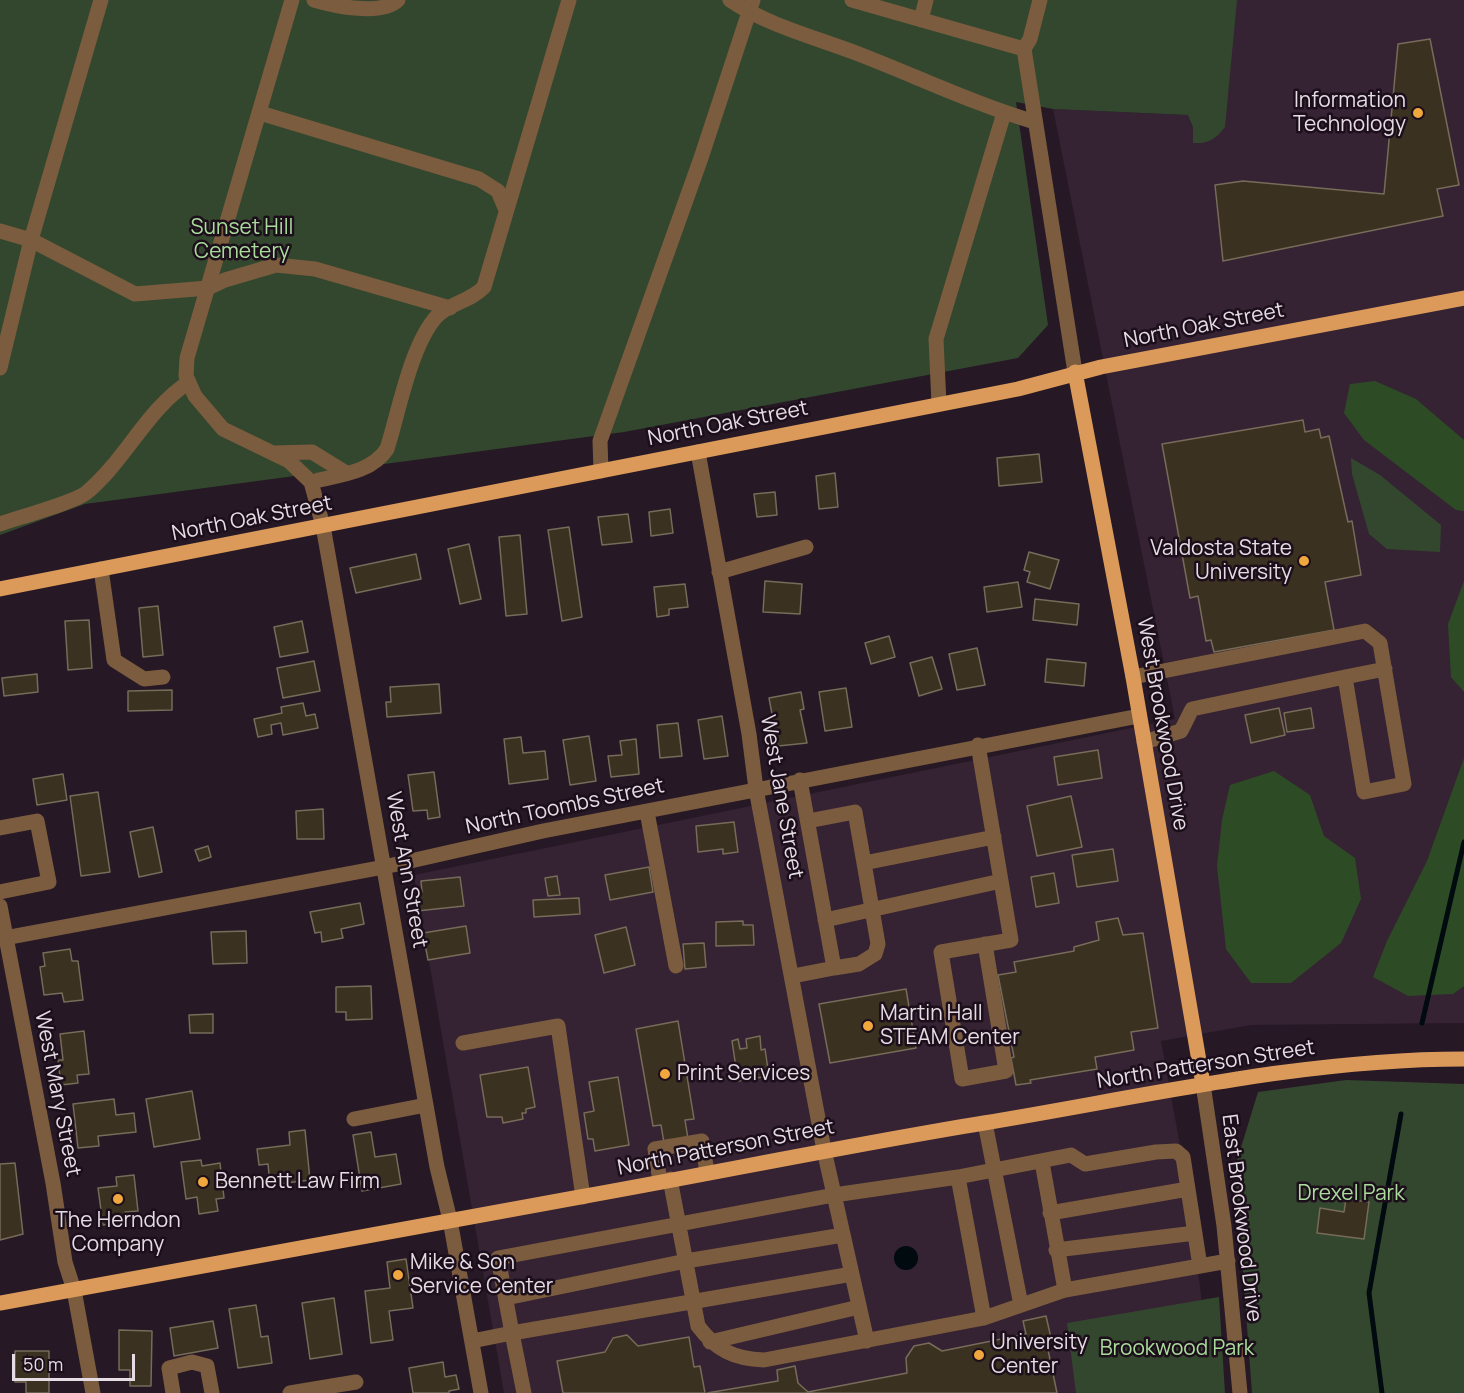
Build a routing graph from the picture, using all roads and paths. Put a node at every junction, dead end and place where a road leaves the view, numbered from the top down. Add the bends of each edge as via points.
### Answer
1 (101, 0) edge
2 (292, 0) edge
3 (314, 0) edge
4 (398, 0) edge
5 (569, 0) edge
6 (730, 0) edge
7 (852, 0) edge
8 (926, 0) edge
9 (1040, 0) edge
10 (751, 7) edge
11 (921, 20) junction
12 (1024, 49) junction
13 (260, 113) junction
14 (1004, 113) junction
15 (1035, 122) junction
16 (506, 210) junction
17 (0, 231) edge
18 (31, 240) junction
19 (208, 288) junction
20 (1464, 298) edge
21 (450, 308) junction
22 (0, 368) edge
23 (1075, 372) junction
24 (189, 382) junction
25 (939, 404) junction
26 (698, 452) junction
27 (273, 453) junction
28 (600, 471) junction
29 (346, 473) junction
30 (312, 482) junction
31 (0, 524) edge
32 (323, 526) junction
33 (806, 547) dead end
34 (101, 569) junction
35 (718, 572) junction
36 (0, 589) edge
37 (1384, 669) junction
38 (163, 677) dead end
39 (1133, 677) junction
40 (1345, 677) junction
41 (1139, 716) junction
42 (1144, 742) junction
43 (978, 745) junction
44 (800, 780) junction
45 (756, 789) junction
46 (646, 812) junction
47 (808, 821) junction
48 (0, 828) edge
49 (994, 837) junction
50 (864, 862) junction
51 (384, 867) junction
52 (1001, 881) junction
53 (0, 892) edge
54 (0, 906) edge
55 (872, 909) junction
56 (825, 920) junction
57 (3, 938) edge
58 (985, 944) junction
59 (676, 966) dead end
60 (834, 968) junction
61 (792, 976) junction
62 (464, 1043) dead end
63 (1464, 1059) edge
64 (1203, 1084) junction
65 (426, 1105) junction
66 (354, 1119) dead end
67 (985, 1123) junction
68 (824, 1150) junction
69 (1042, 1162) junction
70 (995, 1170) junction
71 (707, 1172) junction
72 (958, 1177) junction
73 (665, 1180) junction
74 (1188, 1189) junction
75 (834, 1195) junction
76 (583, 1197) junction
77 (1050, 1213) junction
78 (450, 1220) junction
79 (679, 1223) junction
80 (1195, 1233) junction
81 (843, 1234) junction
82 (1056, 1250) junction
83 (686, 1261) junction
84 (1228, 1261) junction
85 (1200, 1266) junction
86 (852, 1274) junction
87 (74, 1290) junction
88 (1065, 1290) junction
89 (506, 1298) junction
90 (693, 1300) junction
91 (0, 1303) edge
92 (1021, 1305) junction
93 (859, 1307) junction
94 (984, 1318) junction
95 (512, 1333) junction
96 (472, 1341) junction
97 (867, 1341) junction
98 (710, 1342) junction
99 (356, 1382) dead end
100 (93, 1393) edge
101 (173, 1393) edge
102 (212, 1393) edge
103 (290, 1393) edge
104 (481, 1393) edge
105 (524, 1393) edge
106 (1240, 1393) edge

1 - 18 street
2 - 13 street
3 - 4 street via 384,9
5 - 16 street
6 - 10 street
7 - 11 street
8 - 11 street
9 - 12 street
10 - 14 street
10 - 28 street via 600,441
11 - 12 street
12 - 15 street
13 - 16 street via 479,179 498,191
13 - 19 street
14 - 15 street
14 - 25 street via 936,339
15 - 23 street
16 - 21 street via 484,287 476,296
17 - 18 street
18 - 19 street via 135,294
18 - 22 street
19 - 21 street via 276,265 315,269
19 - 24 street via 187,358
20 - 23 main road, North Oak Street
21 - 29 street via 425,330 387,449 370,467
23 - 25 main road, North Oak Street via 1018,389
23 - 39 main road, West Brookwood Drive
24 - 27 street via 195,396 223,429
24 - 31 street via 174,392 84,495
25 - 26 main road, North Oak Street
26 - 28 main road, North Oak Street
26 - 35 street, West Jane Street
27 - 29 street via 312,452
27 - 30 street via 289,461
28 - 32 main road, North Oak Street
29 - 30 street
30 - 32 street, West Ann Street
32 - 34 main road, North Oak Street
32 - 51 street, West Ann Street
33 - 35 street
34 - 36 main road, North Oak Street
34 - 38 street via 114,660 144,679
35 - 45 street, West Jane Street
37 - 39 street via 1380,643 1365,631
37 - 40 street
37 - 40 street via 1404,783 1394,786 1364,792
39 - 41 main road, West Brookwood Drive
40 - 42 street via 1192,709 1181,731
41 - 42 main road, West Brookwood Drive
41 - 43 street, North Toombs Street
42 - 64 main road, West Brookwood Drive
43 - 44 street, North Toombs Street
43 - 49 street
44 - 45 street, North Toombs Street
44 - 47 street
45 - 46 street, North Toombs Street
45 - 61 street, West Jane Street
46 - 51 street, North Toombs Street
46 - 59 street
47 - 50 street via 855,812
47 - 56 street
48 - 53 street via 37,821 49,882
49 - 50 street
49 - 52 street
50 - 55 street
51 - 57 street, North Toombs Street
51 - 65 street, West Ann Street
52 - 55 street
52 - 58 street via 1011,940
54 - 57 street, West Mary Street
55 - 56 street
55 - 60 street via 878,944 875,954 859,964
56 - 60 street
57 - 87 street, West Mary Street via 49,1160 65,1262
58 - 58 street via 1006,1071 962,1079 941,952
60 - 61 street
61 - 68 street, West Jane Street
62 - 76 street via 558,1026
63 - 64 main road, North Patterson Street via 1346,1065
64 - 67 main road, North Patterson Street
64 - 84 street, East Brookwood Drive
65 - 66 street
65 - 78 street, West Ann Street
67 - 68 main road, North Patterson Street
67 - 70 street
68 - 71 main road, North Patterson Street
68 - 75 street, West Jane Street
69 - 70 street
69 - 74 street via 1071,1155 1085,1164 1176,1151 1183,1157
69 - 77 street
70 - 72 street
70 - 92 street
71 - 73 main road, North Patterson Street
71 - 73 street via 702,1141 655,1149
72 - 75 street
72 - 94 street
73 - 76 main road, North Patterson Street
73 - 79 street
74 - 77 street
74 - 80 street
75 - 79 street
75 - 81 street, West Jane Street
76 - 78 main road, North Patterson Street
77 - 82 street
78 - 87 main road, North Patterson Street
78 - 96 street, West Ann Street
79 - 83 street
79 - 89 street via 498,1258
80 - 82 street
80 - 85 street
81 - 83 street
81 - 86 street, West Jane Street
82 - 88 street
83 - 89 street
83 - 90 street
84 - 85 street
84 - 106 street, East Brookwood Drive
85 - 88 street
86 - 90 street
86 - 93 street, West Jane Street
87 - 91 main road, North Patterson Street
87 - 100 street, West Mary Street
88 - 92 street
89 - 95 street
90 - 95 street
90 - 98 street via 698,1326
92 - 94 street
93 - 97 street, West Jane Street
93 - 98 street
94 - 97 street
95 - 96 street
95 - 105 street
96 - 104 street, West Ann Street
97 - 98 street via 764,1360 745,1360 723,1353
99 - 103 street
101 - 102 street via 169,1368 192,1362 207,1366

